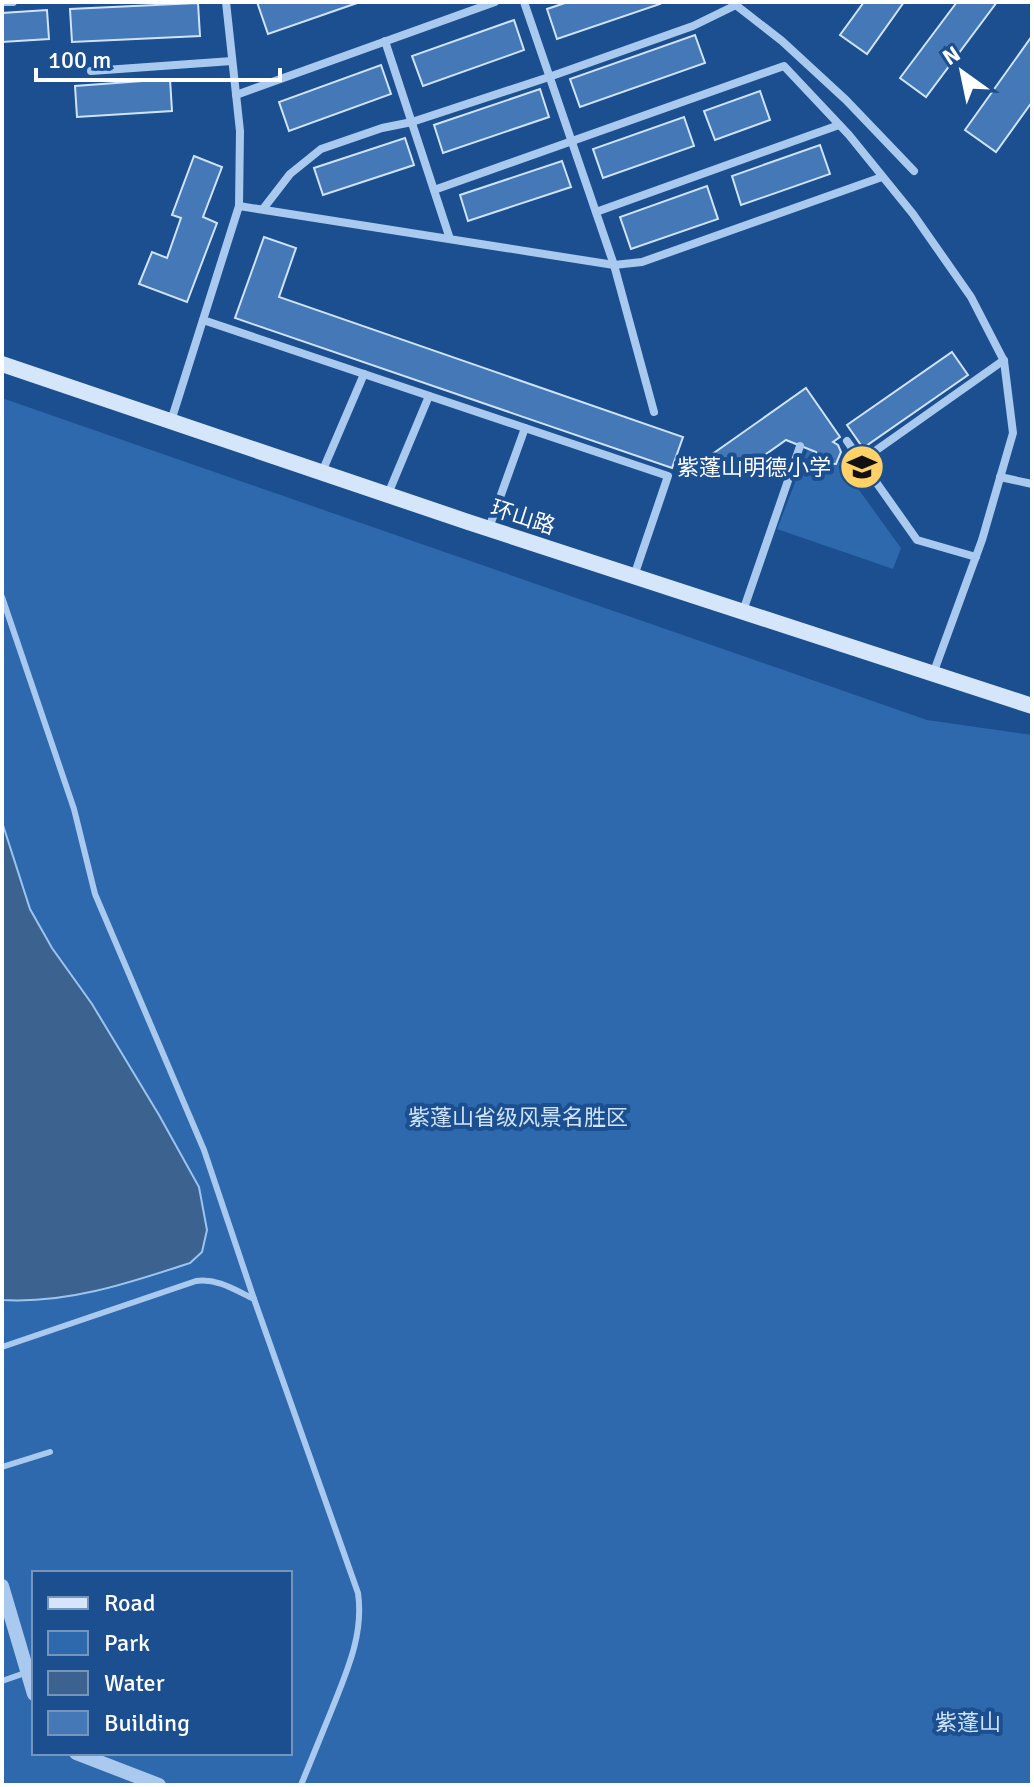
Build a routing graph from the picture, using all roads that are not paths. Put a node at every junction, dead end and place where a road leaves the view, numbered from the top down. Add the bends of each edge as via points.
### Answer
1 (2, 2) edge
2 (13, 2) edge
3 (226, 2) edge
4 (495, 2) edge
5 (524, 2) edge
6 (734, 4) edge
7 (385, 41) junction
8 (232, 61) junction
9 (91, 71) dead end
10 (549, 77) junction
11 (236, 95) junction
12 (412, 122) junction
13 (839, 125) junction
14 (572, 142) junction
15 (914, 171) dead end
16 (882, 177) junction
17 (434, 190) junction
18 (239, 206) junction
19 (263, 209) junction
20 (596, 212) junction
21 (450, 239) junction
22 (614, 265) junction
23 (203, 320) junction
24 (1004, 360) junction
25 (2, 364) edge
26 (364, 374) junction
27 (429, 396) junction
28 (654, 412) dead end
29 (170, 421) junction
30 (525, 428) junction
31 (847, 441) dead end
32 (800, 446) dead end
33 (861, 461) junction
34 (322, 473) junction
35 (1000, 477) junction
36 (1032, 484) edge
37 (388, 495) junction
38 (488, 529) junction
39 (976, 557) junction
40 (634, 576) junction
41 (2, 597) edge
42 (743, 612) junction
43 (933, 674) junction
44 (1032, 706) edge
45 (254, 1299) junction
46 (2, 1347) edge
47 (50, 1452) dead end
48 (2, 1467) edge
49 (2, 1586) edge
50 (31, 1671) edge
51 (2, 1681) edge
52 (81, 1755) edge
53 (159, 1785) edge
54 (301, 1785) edge

1 - 2 street
3 - 8 street
4 - 7 street
5 - 10 street
6 - 10 street via 693,26
6 - 15 street via 846,100
7 - 11 street
7 - 12 street
8 - 9 street
8 - 11 street
10 - 12 street
10 - 14 street
11 - 18 street
12 - 17 street
12 - 19 street via 321,149 290,174
13 - 14 street via 784,66
13 - 16 street
13 - 20 street
14 - 17 street
14 - 20 street
16 - 22 street via 642,262
16 - 24 street via 971,297
17 - 21 street
18 - 19 street
18 - 23 street
19 - 21 street
20 - 22 street
21 - 22 street
22 - 28 street
23 - 26 street
23 - 29 street
24 - 33 street
24 - 35 street via 1013,433
25 - 29 main road, 环山路
26 - 27 street
26 - 34 street
27 - 30 street
27 - 37 street
29 - 34 main road, 环山路
30 - 38 street
30 - 40 street via 668,476
31 - 33 street
32 - 42 street
33 - 39 street via 917,540
34 - 37 main road, 环山路
35 - 36 street
35 - 39 street
37 - 38 main road, 环山路
38 - 40 main road, 环山路
39 - 43 street
40 - 42 main road, 环山路
41 - 45 lane via 74,809 95,894 204,1150
42 - 43 main road, 环山路
43 - 44 main road, 环山路
45 - 46 lane via 220,1283 196,1281
45 - 54 lane via 360,1610 346,1674
47 - 48 lane
49 - 50 street
50 - 51 lane
52 - 53 street

